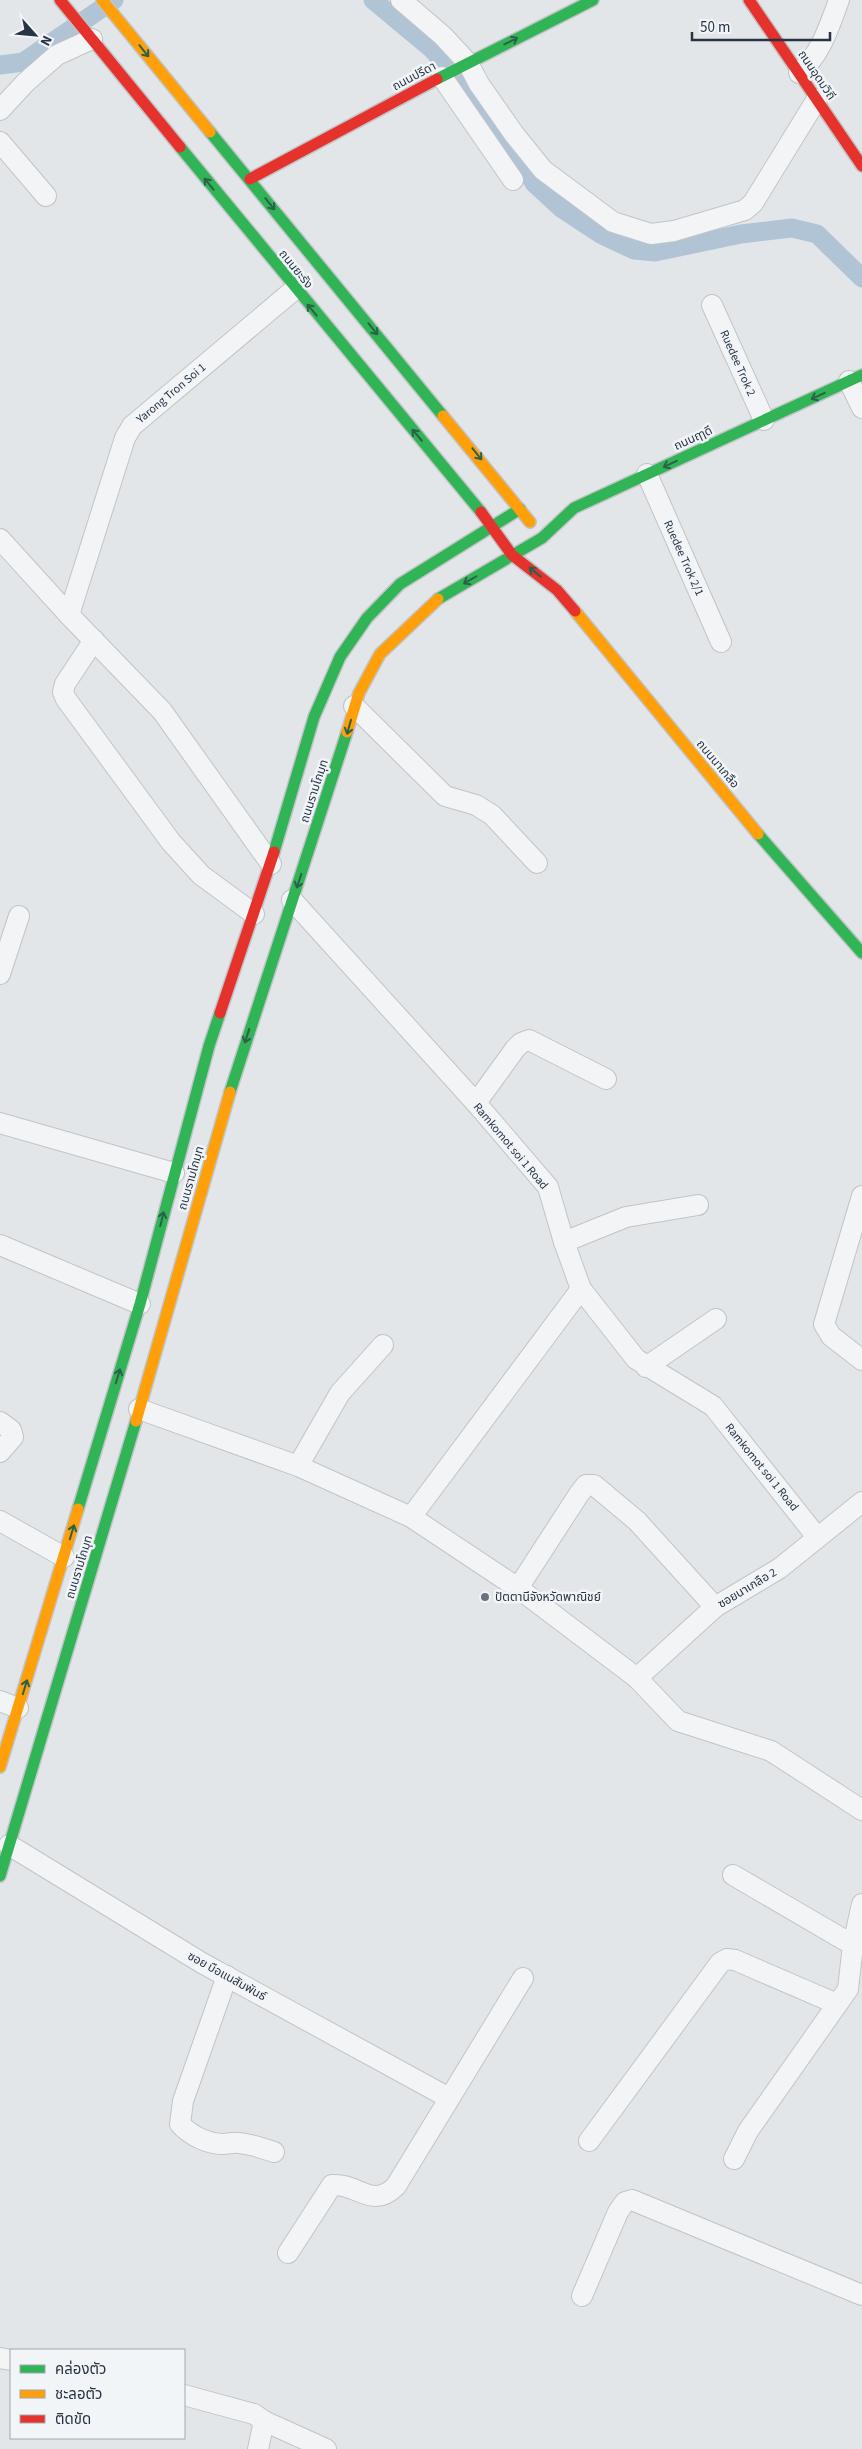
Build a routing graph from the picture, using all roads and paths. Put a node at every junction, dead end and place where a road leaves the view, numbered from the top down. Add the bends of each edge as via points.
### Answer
1 (102, 0) edge
2 (401, 0) edge
3 (593, 0) edge
4 (749, 0) edge
5 (839, 0) edge
6 (62, 2) edge
7 (91, 37) junction
8 (466, 64) junction
9 (798, 73) junction
10 (444, 76) junction
11 (817, 100) junction
12 (0, 110) edge
13 (0, 142) edge
14 (862, 166) edge
15 (250, 179) junction
16 (513, 180) dead end
17 (46, 196) dead end
18 (295, 289) junction
19 (712, 305) dead end
20 (856, 378) edge
21 (862, 408) edge
22 (764, 420) junction
23 (647, 474) junction
24 (520, 509) junction
25 (492, 526) junction
26 (543, 542) junction
27 (4, 551) edge
28 (512, 555) junction
29 (552, 572) dead end
30 (557, 590) junction
31 (69, 615) junction
32 (94, 640) junction
33 (721, 642) dead end
34 (354, 706) junction
35 (537, 863) dead end
36 (271, 864) junction
37 (292, 900) junction
38 (254, 914) junction
39 (19, 916) dead end
40 (862, 953) edge
41 (0, 974) edge
42 (606, 1079) dead end
43 (476, 1103) junction
44 (0, 1123) edge
45 (174, 1173) junction
46 (862, 1196) edge
47 (698, 1205) dead end
48 (564, 1242) junction
49 (0, 1245) edge
50 (581, 1289) junction
51 (140, 1304) junction
52 (716, 1319) dead end
53 (383, 1345) dead end
54 (862, 1360) edge
55 (646, 1367) junction
56 (139, 1409) junction
57 (0, 1422) edge
58 (0, 1452) edge
59 (298, 1466) junction
60 (862, 1502) edge
61 (412, 1517) junction
62 (0, 1522) edge
63 (818, 1537) junction
64 (64, 1557) junction
65 (518, 1588) junction
66 (715, 1607) junction
67 (637, 1678) junction
68 (9, 1705) edge
69 (0, 1767) edge
70 (862, 1810) edge
71 (9, 1845) junction
72 (733, 1875) dead end
73 (0, 1876) edge
74 (862, 1904) edge
75 (853, 1945) junction
76 (227, 1976) junction
77 (523, 1978) dead end
78 (849, 1997) edge
79 (449, 2098) junction
80 (589, 2141) dead end
81 (274, 2152) dead end
82 (734, 2159) dead end
83 (288, 2253) dead end
84 (862, 2295) edge
85 (582, 2296) dead end
86 (185, 2395) edge
87 (264, 2421) junction
88 (258, 2449) edge
89 (326, 2449) edge

1 -> 15 main road, ถนนยะรัง
2 - 8 street via 443,36
8 -> 3 main road, ถนนปรีดา
4 - 9 main road, ถนนอุดมวิถี
5 - 9 street via 818,52
6 - 7 main road, ถนนยะรัง
7 - 12 street via 57,55
18 -> 7 main road, ถนนยะรัง
8 - 10 main road, ถนนปรีดา
8 - 11 street via 514,134 544,170 613,222 651,234 745,210 754,203
9 - 11 main road, ถนนอุดมวิถี
10 - 15 main road, ถนนปรีดา
10 - 16 street
11 - 14 main road, ถนนอุดมวิถี
13 - 17 street
15 -> 24 main road, ถนนยะรัง
25 -> 18 main road, ถนนยะรัง
18 - 31 street, Yarong Tron Soi 1 via 132,426 124,438
19 - 22 street, Ruedee Trok 2
20 - 21 street
20 -> 22 main road, ถนนฤๅดี
22 -> 23 main road, ถนนฤๅดี
23 - 26 main road, ถนนฤๅดี via 574,508
23 - 33 street, Ruedee Trok 2/1
24 - 25 main road, ถนนรามโกมุท
24 - 26 main road, ถนนยะรัง
25 - 28 main road, ถนนยะรัง
25 - 36 main road, ถนนรามโกมุท via 401,582 367,618 340,658 314,717
26 - 28 main road, ถนนฤๅดี
27 - 31 street
30 -> 28 main road, ถนนนาเกลือ
28 -> 34 main road, ถนนรามโกมุท via 433,602 380,654
29 - 30 main road, ถนนนาเกลือ
30 - 40 main road, ถนนนาเกลือ via 788,870
31 - 32 street
32 - 36 street via 162,711
32 - 38 street via 65,684 63,692 66,699 171,842 201,875
34 - 35 street via 445,796 476,805 492,815
34 -> 37 main road, ถนนรามโกมุท
36 - 38 main road, ถนนรามโกมุท
37 - 43 street, Ramkomot soi 1 Road
37 -> 56 main road, ถนนรามโกมุท via 240,1057
38 - 45 main road, ถนนรามโกมุท via 209,1046
39 - 41 street
42 - 43 street via 529,1040 521,1043
43 - 48 street, Ramkomot soi 1 Road via 548,1187
44 - 45 street
51 -> 45 main road, ถนนรามโกมุท
46 - 54 street via 824,1324 831,1336
47 - 48 street via 626,1217
48 - 50 street, Ramkomot soi 1 Road
49 - 51 street
50 - 55 street, Ramkomot soi 1 Road via 636,1359
50 - 61 street
64 -> 51 main road, ถนนรามโกมุท
52 - 55 street
53 - 59 street via 340,1393
55 - 63 street, Ramkomot soi 1 Road via 713,1406
56 - 59 street
56 - 71 main road, ถนนรามโกมุท
57 - 58 street via 11,1430 13,1437
59 - 61 street
60 - 63 street, ซอยนาเกลือ 2
61 - 65 street
62 - 64 street
63 - 66 street, ซอยนาเกลือ 2 via 780,1568
68 -> 64 main road, ถนนรามโกมุท
65 - 66 street via 579,1494 586,1485 594,1485 637,1521
65 - 67 street
66 - 67 street, ซอยนาเกลือ 2
67 - 70 street via 678,1721 770,1751
68 - 69 main road, ถนนรามโกมุท
71 - 73 main road, ถนนรามโกมุท
71 - 76 street, ซอย บือแนสัมพันธ์
72 - 75 street
74 - 75 street
75 - 78 street
76 - 79 street, ซอย บือแนสัมพันธ์
76 - 81 street via 183,2102 180,2124 187,2132 206,2140 253,2145
77 - 79 street
78 - 80 street via 727,1959 720,1963
78 - 82 street via 748,2131
79 - 83 street via 396,2186 387,2195 380,2197 342,2184 332,2185
84 - 85 street via 632,2200 625,2202 618,2212
86 - 87 street via 234,2407
87 - 88 street
87 - 89 street

